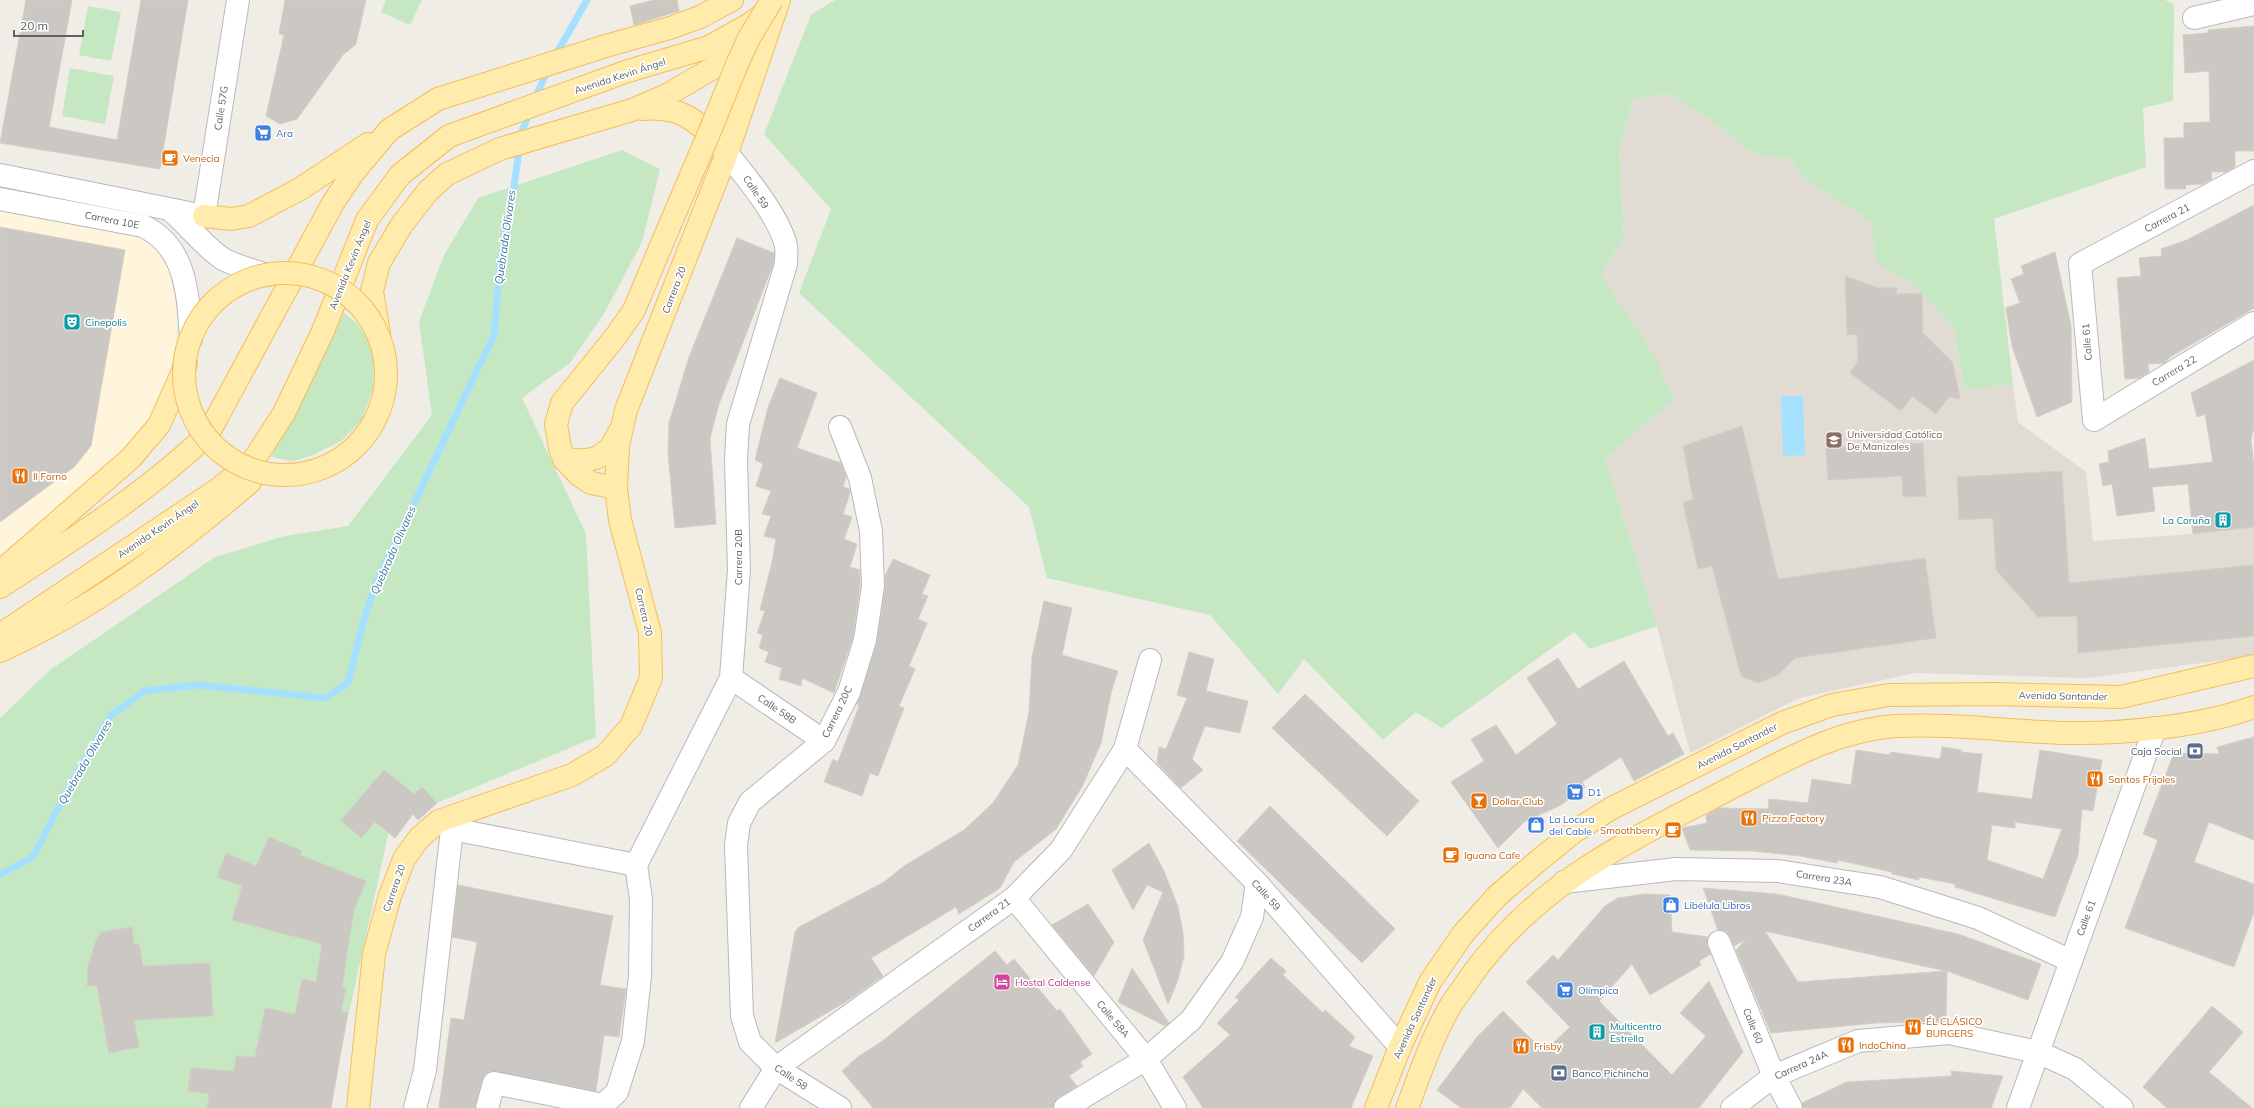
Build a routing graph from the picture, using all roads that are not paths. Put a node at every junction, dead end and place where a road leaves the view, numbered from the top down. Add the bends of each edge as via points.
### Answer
1 (238, 0) edge
2 (732, 0) edge
3 (775, 2) edge
4 (2254, 4) edge
5 (2194, 18) dead end
6 (632, 110) junction
7 (389, 130) junction
8 (727, 153) junction
9 (2254, 171) edge
10 (0, 175) edge
11 (0, 199) edge
12 (200, 226) junction
13 (781, 233) joint
14 (2080, 264) joint
15 (267, 275) junction
16 (2254, 323) edge
17 (379, 334) junction
18 (191, 338) junction
19 (186, 364) junction
20 (2094, 420) joint
21 (622, 425) junction
22 (840, 427) dead end
23 (564, 459) junction
24 (260, 473) junction
25 (616, 488) junction
26 (0, 572) edge
27 (0, 587) edge
28 (0, 635) edge
29 (0, 650) edge
30 (1150, 660) dead end
31 (2254, 666) edge
32 (731, 678) junction
33 (2254, 707) edge
34 (2155, 728) junction
35 (824, 741) junction
36 (1125, 749) junction
37 (636, 865) junction
38 (1564, 882) junction
39 (1257, 883) junction
40 (1014, 898) junction
41 (1719, 942) dead end
42 (2071, 961) junction
43 (742, 1016) joint
44 (1400, 1048) junction
45 (2038, 1052) junction
46 (1146, 1058) junction
47 (776, 1068) junction
48 (1774, 1076) junction
49 (358, 1108) edge
50 (415, 1108) edge
51 (487, 1108) edge
52 (751, 1108) edge
53 (840, 1108) edge
54 (1065, 1108) edge
55 (1175, 1108) edge
56 (1376, 1108) edge
57 (1407, 1108) edge
58 (1732, 1108) edge
59 (1791, 1108) edge
60 (2018, 1108) edge
61 (2122, 1108) edge

1 - 12 street, Calle 57G
2 - 7 main road via 684,23 438,99
3 - 6 main road via 752,32 720,64 667,95
3 - 8 main road, Carrera 20
3 - 23 main road, bridge via 748,38 634,310 562,403 556,424
3 - 28 main road, Avenida Kevin Ángel via 750,24 709,47 617,74 449,136 400,175 367,220 323,331 284,413 253,461 217,490
4 - 5 street
6 - 8 main road via 666,109 684,114 700,124
6 - 17 main road via 500,149 447,174 428,191 401,226 379,263 372,291
7 - 12 main road via 300,189 249,216
7 - 27 main road via 352,173 333,203 208,434 178,462 113,512
8 - 13 street, Calle 59 via 766,205
8 - 21 main road, Carrera 20
9 - 14 street, Carrera 21
10 - 12 street via 167,208
11 - 18 street, Carrera 10E via 143,226 158,233 174,251 179,264 189,305
12 - 15 street via 223,259
13 - 32 street, Carrera 20B via 786,247 786,264 738,424 736,459 739,570
14 - 20 street, Calle 61
15 - 17 main road, bridge via 301,274 333,285 360,305
15 - 18 main road, bridge via 235,287 208,309
16 - 20 street, Carrera 22
17 - 24 main road, bridge via 386,367 385,380 383,400 370,430 347,455 317,471 289,476
18 - 19 main road, bridge
19 - 24 main road, bridge via 186,392 194,420 211,444 233,462
19 - 26 main road, bridge via 159,425 131,458
21 - 23 main road via 615,443 601,456 583,461
21 - 25 main road, Carrera 20
22 - 35 street, Carrera 20C via 860,478 871,531 873,586 863,648 849,692
23 - 25 main road via 591,483
24 - 29 main road via 203,522 90,605 40,633
25 - 49 main road, Carrera 20 via 620,520 650,633 651,678 631,726 606,755 572,775 439,821 419,838 404,859 390,896 374,954
30 - 36 street, Carrera 21
31 - 44 main road, Avenida Santander via 2121,697 1889,695 1832,705 1782,723 1612,808 1575,832 1538,861 1497,896 1463,934 1430,982
32 - 35 street, Calle 58B
32 - 37 street, Carrera 20B
33 - 34 main road via 2235,714
34 - 38 main road via 2068,733 1965,726 1895,726 1855,733 1808,749 1788,759 1627,842
34 - 42 street, Calle 61
35 - 43 street, Carrera 20C via 750,802 740,823 736,844
36 - 39 street, Calle 59
36 - 40 street, Carrera 21 via 1061,850
37 - 50 street via 452,829 425,1070
37 - 51 street via 641,899 640,976 633,1041 617,1092 603,1105 494,1083
38 - 42 street, Carrera 23A via 1676,869 1778,871 1880,887 1978,918
38 - 57 main road via 1510,930 1485,957 1451,1005 1426,1058
39 - 44 street, Calle 59
39 - 46 street via 1252,917 1232,962 1191,1020
40 - 46 street, Calle 58A
40 - 47 street, Carrera 21
41 - 48 street, Calle 60
42 - 45 street, Calle 61
43 - 47 street, Calle 58 via 750,1042
44 - 56 main road, Avenida Santander
45 - 48 street, Carrera 24A via 1949,1033 1858,1041
45 - 60 street, Calle 61
45 - 61 street, Carrera 24A via 2075,1070
46 - 54 street
46 - 55 street, Calle 58A
47 - 52 street, Carrera 21
47 - 53 street, Calle 58
48 - 58 street, Carrera 24A
48 - 59 street, Calle 60

